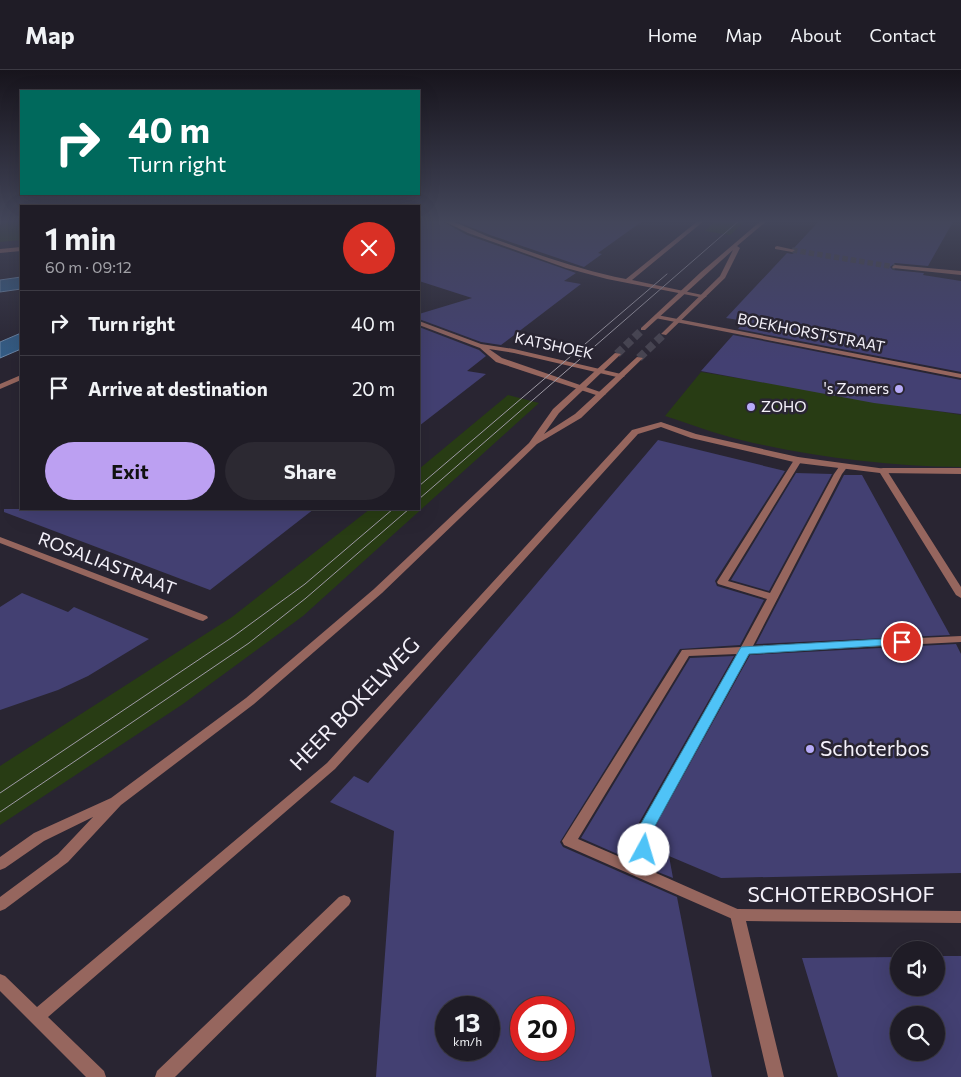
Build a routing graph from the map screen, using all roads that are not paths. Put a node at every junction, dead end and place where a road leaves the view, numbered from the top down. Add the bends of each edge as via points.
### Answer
1 (570, 267) edge
2 (644, 267) edge
3 (712, 267) edge
4 (729, 267) edge
5 (895, 267) tunnel mouth
6 (961, 273) edge
7 (627, 281) junction
8 (683, 292) junction
9 (704, 296) junction
10 (657, 317) junction
11 (678, 321) junction
12 (420, 323) edge
13 (643, 329) tunnel mouth
14 (664, 334) tunnel mouth
15 (480, 346) junction
16 (617, 354) tunnel mouth
17 (639, 358) tunnel mouth
18 (599, 370) junction
19 (621, 376) junction
20 (961, 376) edge
21 (20, 378) edge
22 (0, 387) edge
23 (580, 388) junction
24 (602, 394) junction
25 (532, 445) junction
26 (798, 460) junction
27 (844, 466) junction
28 (883, 471) junction
29 (961, 471) edge
30 (0, 540) edge
31 (961, 595) edge
32 (773, 597) junction
33 (202, 618) dead end
34 (961, 639) edge
35 (745, 650) junction
36 (116, 801) junction
37 (0, 864) edge
38 (650, 877) junction
39 (344, 901) dead end
40 (0, 905) edge
41 (737, 915) junction
42 (961, 917) edge
43 (0, 981) edge
44 (38, 1017) junction
45 (98, 1077) edge
46 (163, 1077) edge
47 (776, 1077) edge

1 - 7 street
2 - 7 street
3 - 8 street
4 - 9 street via 724,277
5 - 6 street
7 - 8 street
8 - 9 street
8 - 10 street
9 - 11 street
10 - 11 street, BOEKHORSTSTRAAT
10 - 13 street
11 - 14 street
11 - 20 street, BOEKHORSTSTRAAT
12 - 15 street, KATSHOEK
15 - 18 street, KATSHOEK
15 - 23 street, KATSHOEK via 499,360
16 - 18 street
17 - 19 street
18 - 19 street, KATSHOEK
18 - 23 street
19 - 24 street
21 - 22 street
23 - 24 street, KATSHOEK
23 - 25 street via 556,411
24 - 25 street via 578,416
25 - 36 street via 378,591 298,661
26 - 27 street
26 - 32 street via 722,582
26 - 44 street, HEER BOKELWEG via 694,436 661,424 635,432 331,766
27 - 28 street
27 - 32 street
28 - 29 street
28 - 31 street
30 - 33 street, ROSALIASTRAAT
32 - 35 street
34 - 35 street
35 - 38 street via 642,836
35 - 38 street via 686,653 569,841
36 - 37 street via 39,837
36 - 40 street via 63,858
38 - 41 street
39 - 46 street
41 - 42 street, SCHOTERBOSHOF
41 - 47 street, SCHOTERBOSHOF
43 - 44 street
44 - 45 street

